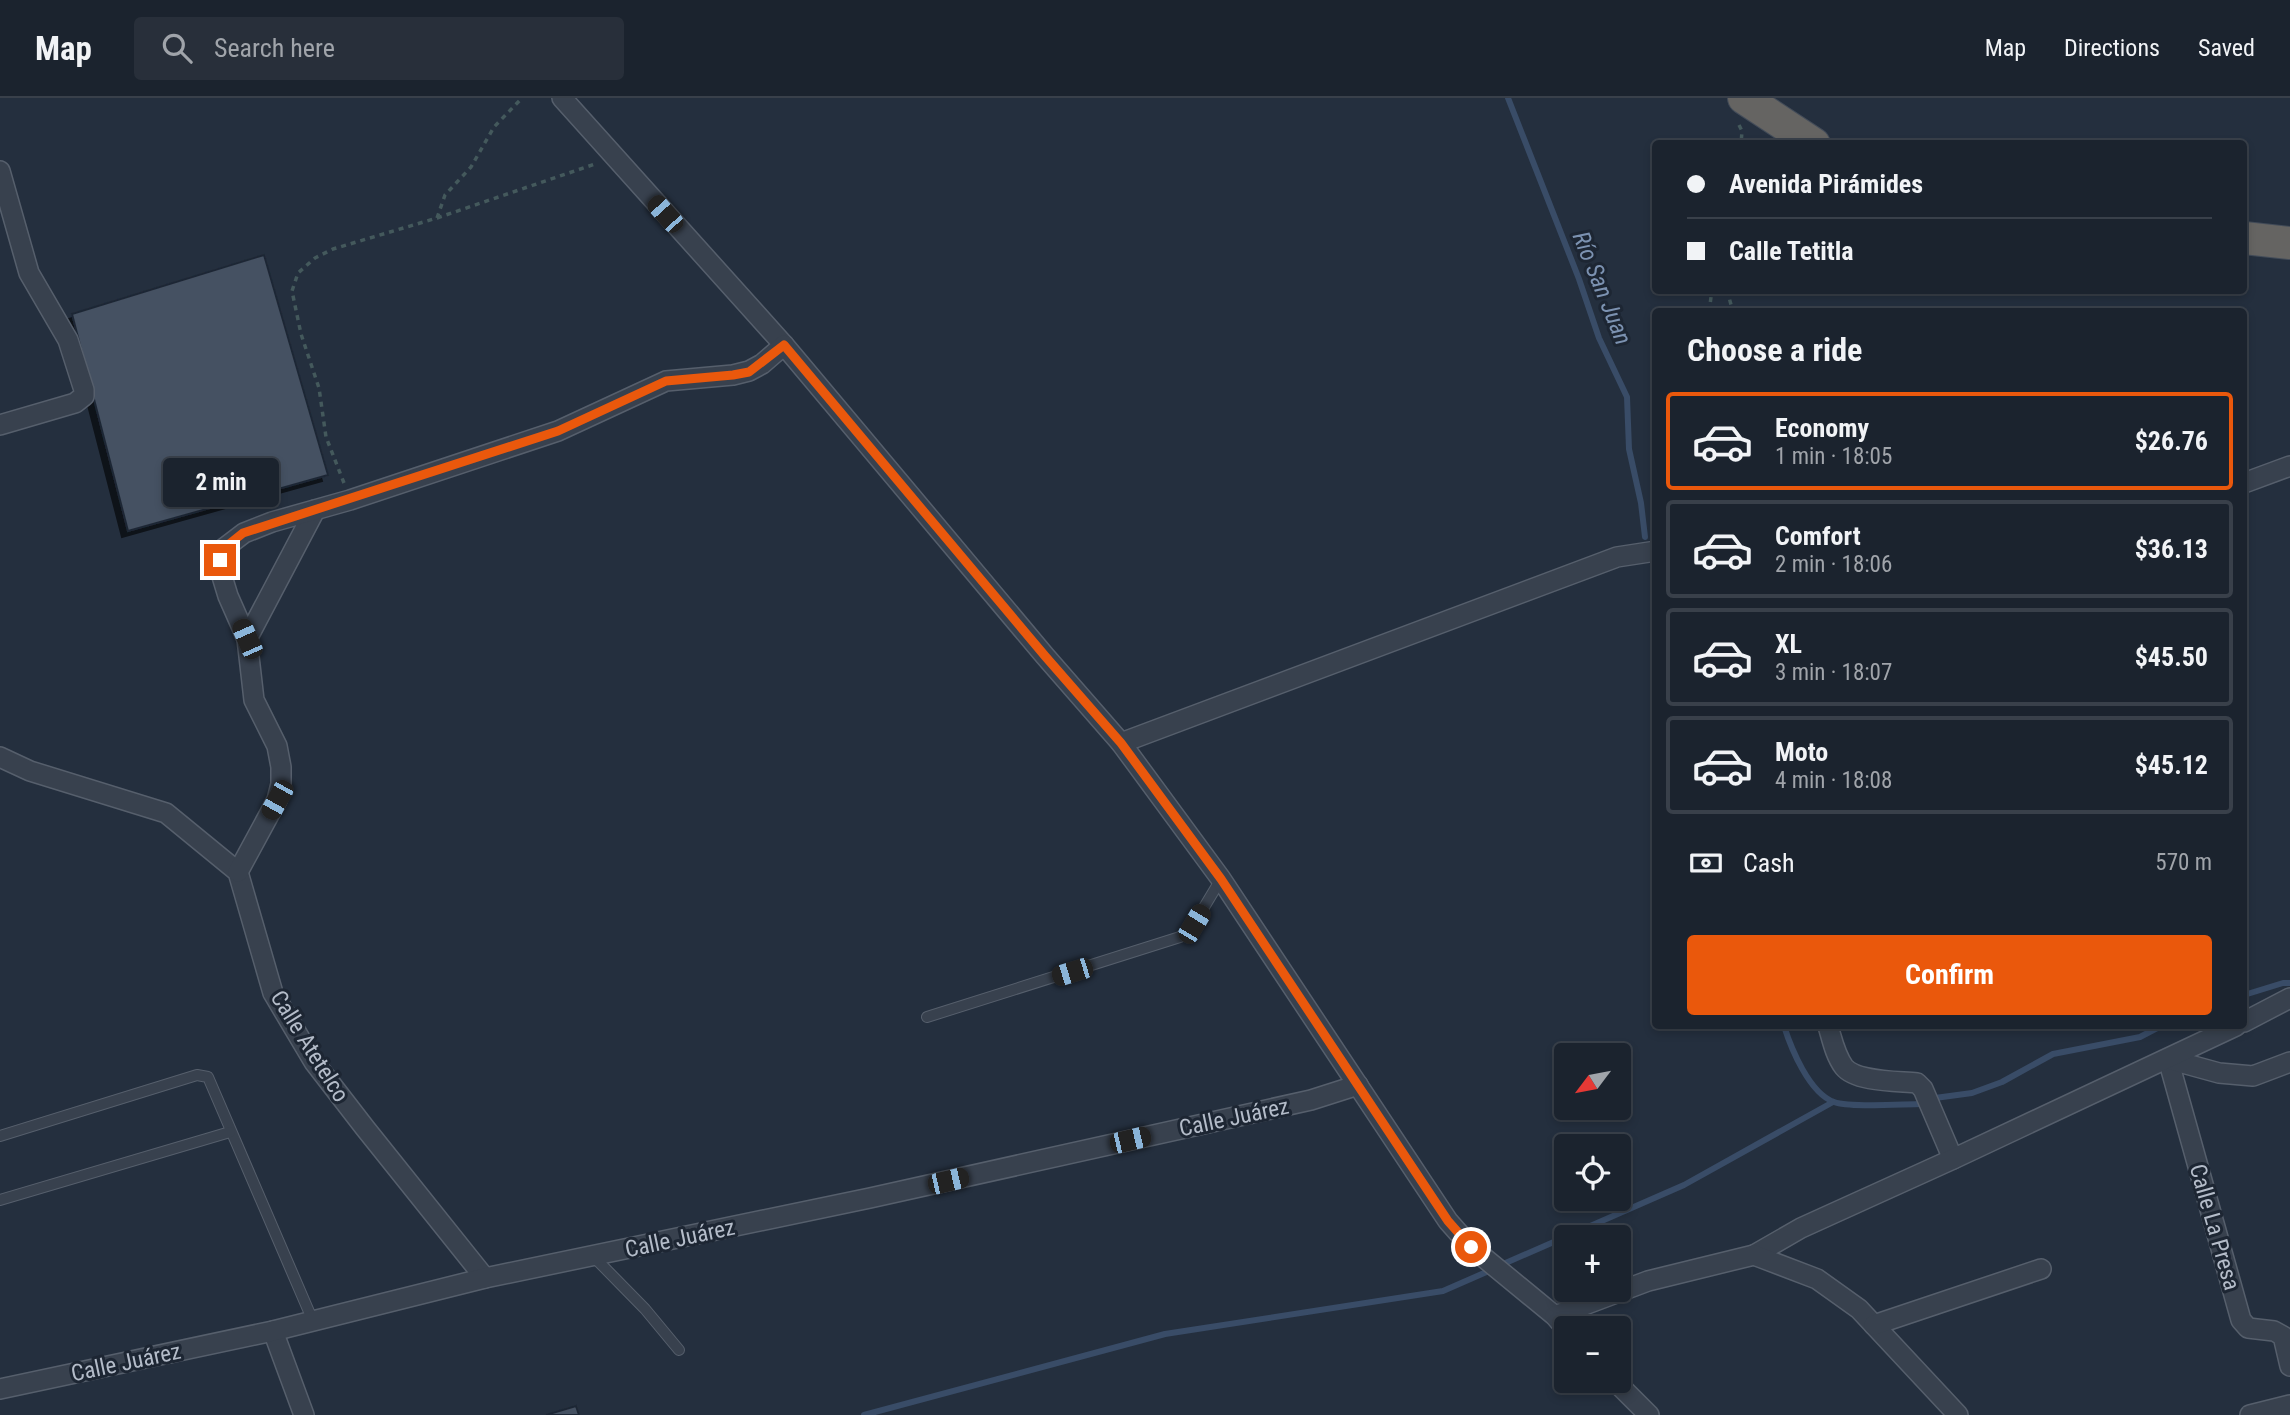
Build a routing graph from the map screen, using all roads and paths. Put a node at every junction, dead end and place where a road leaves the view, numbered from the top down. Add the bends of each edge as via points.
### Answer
1 (522, 98) edge
2 (562, 98) edge
3 (1744, 98) edge
4 (1808, 140) edge
5 (614, 157) junction
6 (0, 171) edge
7 (437, 218) junction
8 (2247, 238) edge
9 (2290, 243) edge
10 (784, 345) junction
11 (0, 425) edge
12 (2290, 466) edge
13 (2247, 482) edge
14 (350, 500) junction
15 (315, 510) junction
16 (1652, 552) edge
17 (247, 639) junction
18 (1121, 743) junction
19 (0, 757) edge
20 (238, 872) junction
21 (1221, 879) junction
22 (2290, 998) edge
23 (927, 1017) dead end
24 (2247, 1020) edge
25 (1829, 1029) edge
26 (2230, 1029) edge
27 (2168, 1059) junction
28 (2290, 1062) edge
29 (1358, 1085) junction
30 (230, 1132) junction
31 (0, 1136) edge
32 (1953, 1160) junction
33 (0, 1200) edge
34 (1754, 1255) junction
35 (594, 1256) junction
36 (2040, 1269) dead end
37 (485, 1278) junction
38 (1554, 1316) edge
39 (1574, 1316) edge
40 (313, 1321) junction
41 (1874, 1325) junction
42 (273, 1331) junction
43 (679, 1350) dead end
44 (2290, 1366) edge
45 (0, 1389) edge
46 (1627, 1393) edge
47 (2290, 1405) edge
48 (304, 1415) edge
49 (1648, 1415) edge
50 (1958, 1415) edge
51 (2250, 1415) edge

1 - 7 path via 494,127 471,167 445,195
2 - 5 street
3 - 4 highway
5 - 7 path
5 - 10 street
6 - 11 street via 29,273 68,340 84,390 81,401
7 - 14 path via 324,254 298,273 292,291 300,334 319,388 327,437
8 - 9 highway
10 - 14 street via 749,372 666,381 558,431
10 - 18 street
12 - 13 street
14 - 15 street
15 - 17 street
15 - 17 street via 243,533 223,549 221,573
16 - 18 street via 1617,558
17 - 20 street via 254,700 277,746 281,784
18 - 21 street
19 - 20 street via 30,771 166,813
20 - 37 street, Calle Atetelco via 273,993 314,1062
21 - 23 lane via 1194,924 1180,937
21 - 29 street
22 - 24 street
25 - 32 street via 1843,1066 1854,1076 1917,1083 1923,1089
26 - 27 street
27 - 28 street via 2219,1073 2253,1076
27 - 32 street
27 - 44 street, Calle La Presa via 2241,1321 2248,1328 2283,1336
29 - 35 street, Calle Juárez via 1311,1100
29 - 38 street via 1448,1221 1471,1247
30 - 31 lane via 211,1082 202,1075
30 - 33 lane
30 - 40 lane
32 - 34 street via 1801,1228
34 - 39 street via 1648,1281
34 - 41 street via 1817,1279
35 - 37 street, Calle Juárez
35 - 43 lane
36 - 41 street
37 - 40 street, Calle Juárez
40 - 42 street, Calle Juárez
41 - 50 street
42 - 45 street, Calle Juárez
42 - 48 street
46 - 49 street
47 - 51 street

